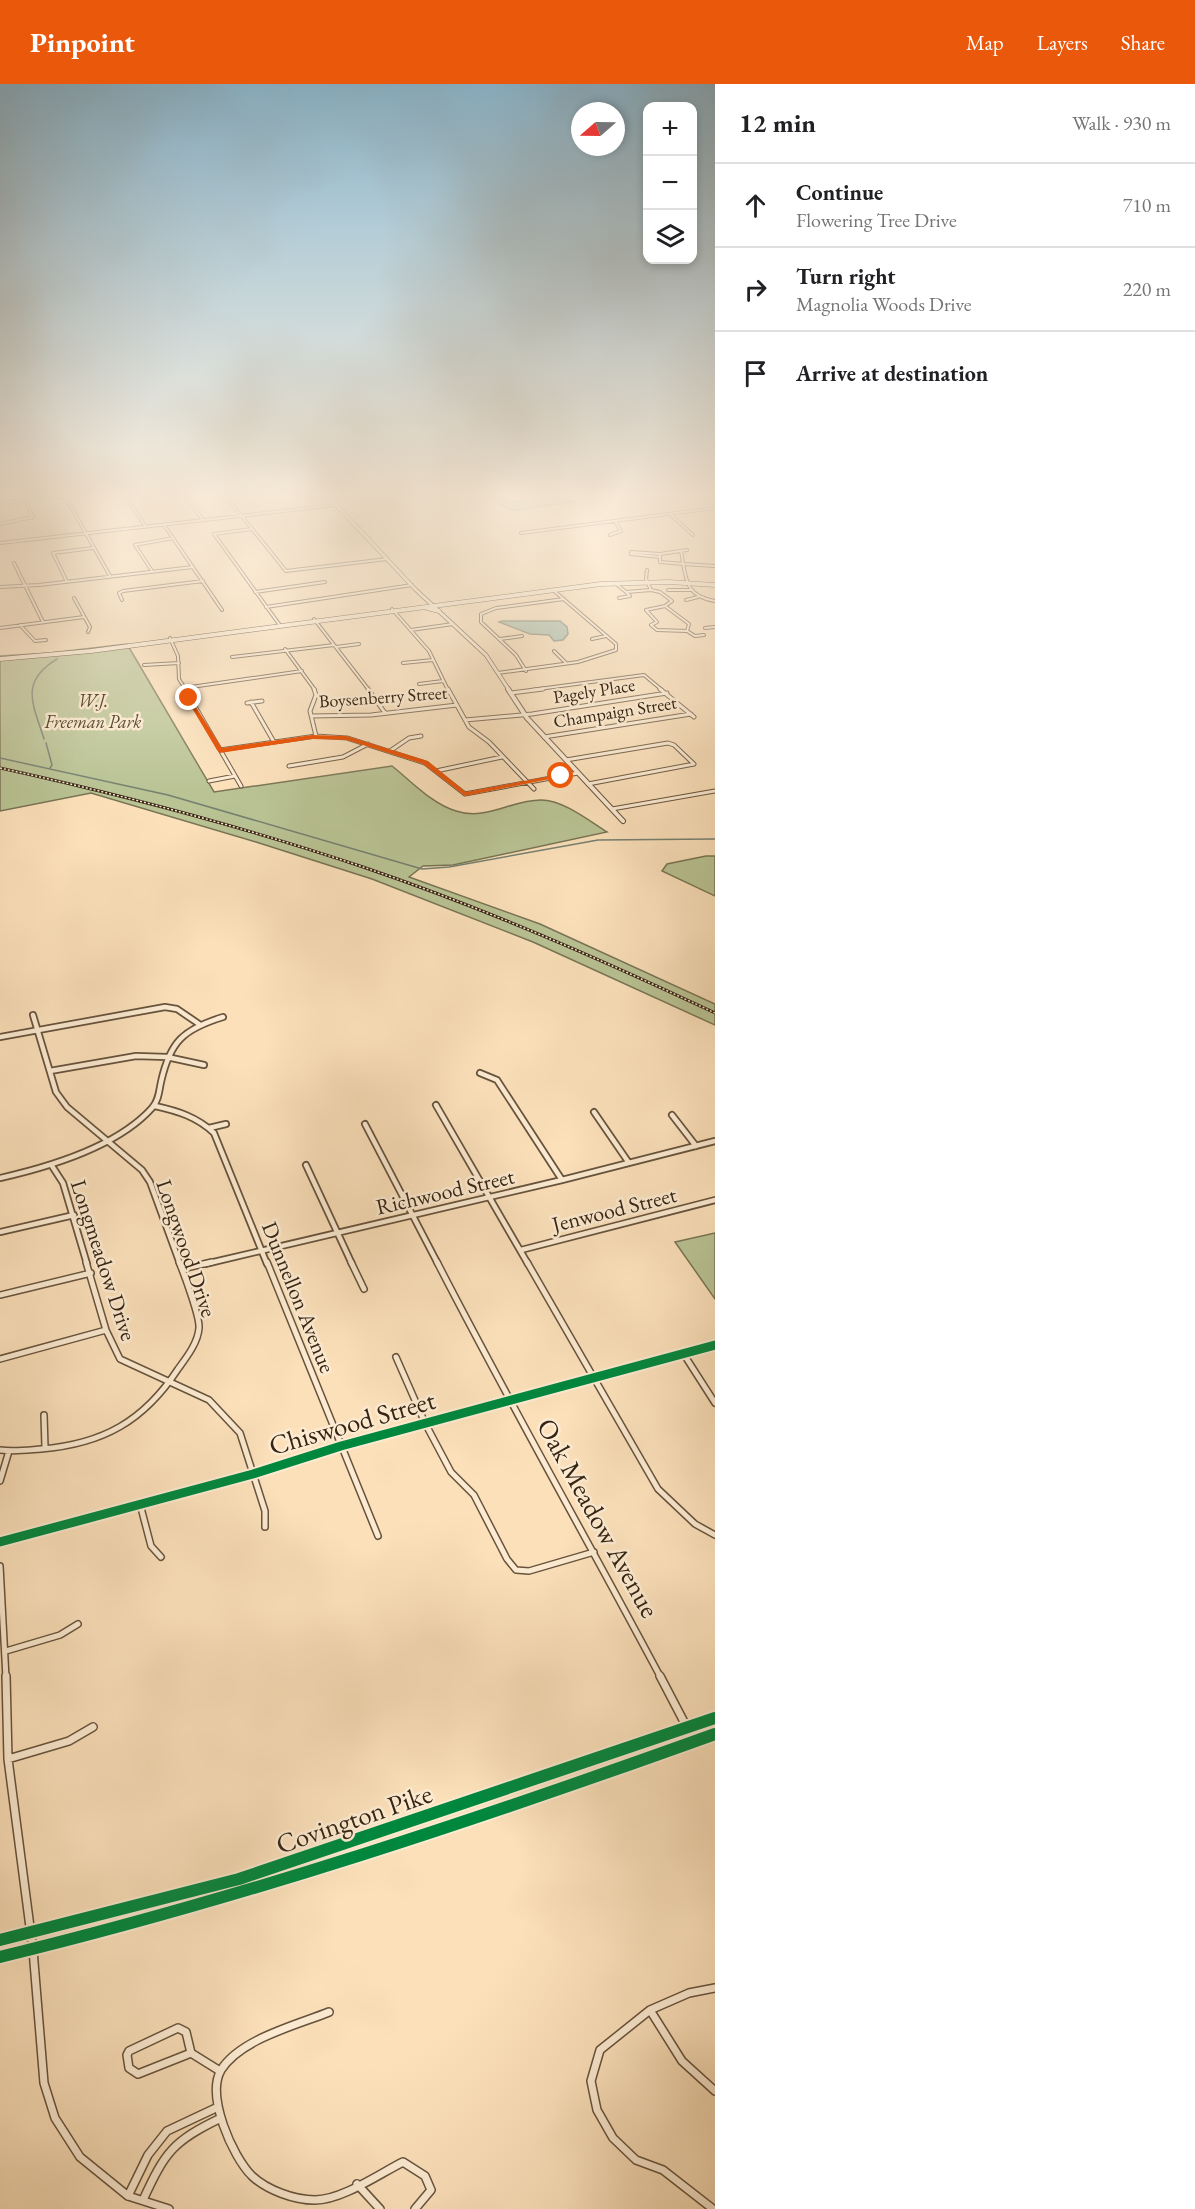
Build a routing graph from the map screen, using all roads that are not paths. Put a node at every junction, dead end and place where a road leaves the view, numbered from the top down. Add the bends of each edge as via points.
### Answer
1 (29, 593) edge
2 (119, 593) edge
3 (210, 593) edge
4 (256, 593) edge
5 (358, 593) edge
6 (420, 593) edge
7 (516, 593) edge
8 (521, 593) edge
9 (557, 593) edge
10 (627, 593) edge
11 (658, 593) edge
12 (694, 593) edge
13 (502, 595) junction
14 (698, 597) junction
15 (74, 598) dead end
16 (619, 598) dead end
17 (564, 599) junction
18 (122, 600) dead end
19 (686, 600) dead end
20 (715, 601) edge
21 (447, 604) junction
22 (432, 605) junction
23 (514, 606) junction
24 (664, 606) junction
25 (266, 607) junction
26 (420, 608) junction
27 (222, 610) dead end
28 (393, 610) junction
29 (517, 610) dead end
30 (441, 613) junction
31 (84, 616) junction
32 (315, 621) junction
33 (43, 622) junction
34 (279, 624) junction
35 (453, 624) junction
36 (20, 625) junction
37 (715, 627) edge
38 (0, 628) edge
39 (705, 628) dead end
40 (411, 630) junction
41 (687, 630) junction
42 (88, 632) dead end
43 (704, 635) dead end
44 (522, 636) dead end
45 (606, 636) junction
46 (500, 639) junction
47 (592, 639) dead end
48 (46, 640) dead end
49 (171, 640) junction
50 (359, 644) dead end
51 (335, 646) junction
52 (285, 649) junction
53 (554, 651) dead end
54 (231, 657) dead end
55 (0, 658) edge
56 (433, 660) junction
57 (178, 663) junction
58 (403, 663) dead end
59 (566, 663) junction
60 (144, 665) dead end
61 (302, 671) junction
62 (526, 671) junction
63 (498, 673) junction
64 (443, 681) junction
65 (419, 684) dead end
66 (184, 688) junction
67 (511, 693) junction
68 (667, 693) junction
69 (262, 701) dead end
70 (457, 705) junction
71 (385, 713) junction
72 (525, 715) junction
73 (311, 716) junction
74 (465, 720) junction
75 (316, 736) junction
76 (421, 736) dead end
77 (544, 737) junction
78 (274, 742) junction
79 (368, 744) junction
80 (220, 750) junction
81 (390, 751) junction
82 (502, 757) junction
83 (566, 760) junction
84 (289, 766) dead end
85 (436, 771) junction
86 (578, 773) junction
87 (235, 776) junction
88 (209, 781) dead end
89 (526, 782) junction
90 (588, 784) junction
91 (241, 786) dead end
92 (534, 789) dead end
93 (715, 791) edge
94 (612, 809) junction
95 (623, 821) dead end
96 (33, 1015) dead end
97 (223, 1017) dead end
98 (199, 1024) junction
99 (38, 1030) junction
100 (0, 1037) edge
101 (167, 1057) junction
102 (204, 1065) dead end
103 (50, 1071) junction
104 (480, 1073) dead end
105 (436, 1105) dead end
106 (155, 1106) junction
107 (594, 1112) dead end
108 (672, 1115) dead end
109 (226, 1124) dead end
110 (365, 1124) dead end
111 (209, 1128) junction
112 (106, 1139) junction
113 (715, 1142) edge
114 (696, 1146) junction
115 (629, 1163) junction
116 (306, 1165) dead end
117 (52, 1166) junction
118 (0, 1178) edge
119 (562, 1180) junction
120 (489, 1198) junction
121 (715, 1200) edge
122 (74, 1215) junction
123 (414, 1215) junction
124 (0, 1232) edge
125 (338, 1232) junction
126 (262, 1250) junction
127 (520, 1250) junction
128 (182, 1269) junction
129 (91, 1273) junction
130 (364, 1289) dead end
131 (0, 1295) edge
132 (106, 1330) junction
133 (715, 1345) edge
134 (683, 1353) junction
135 (396, 1357) dead end
136 (0, 1359) edge
137 (593, 1378) junction
138 (170, 1382) junction
139 (509, 1401) junction
140 (715, 1402) edge
141 (44, 1415) dead end
142 (425, 1423) junction
143 (341, 1446) junction
144 (45, 1447) junction
145 (0, 1450) edge
146 (9, 1451) junction
147 (254, 1474) junction
148 (0, 1480) edge
149 (140, 1504) junction
150 (265, 1527) dead end
151 (715, 1535) edge
152 (378, 1536) dead end
153 (0, 1542) edge
154 (594, 1552) junction
155 (161, 1557) dead end
156 (0, 1566) edge
157 (78, 1624) dead end
158 (6, 1651) junction
159 (715, 1718) edge
160 (93, 1727) dead end
161 (687, 1728) junction
162 (715, 1734) edge
163 (694, 1742) junction
164 (8, 1759) junction
165 (31, 1933) junction
166 (0, 1940) edge
167 (33, 1950) junction
168 (0, 1958) edge
169 (715, 1988) edge
170 (650, 2010) junction
171 (329, 2012) dead end
172 (191, 2053) junction
173 (220, 2071) junction
174 (715, 2091) edge
175 (218, 2107) junction
176 (221, 2118) junction
177 (357, 2184) junction
178 (128, 2196) junction
179 (143, 2200) junction
180 (169, 2209) edge
181 (380, 2209) edge
182 (415, 2209) edge
183 (713, 2209) edge

1 - 33 street
2 - 18 street
3 - 27 street
4 - 25 street
5 - 25 street
6 - 22 street
7 - 13 main road
8 - 13 main road
9 - 17 street
10 - 16 street via 630,596
11 - 24 street via 672,600
12 - 14 street
13 - 21 main road
13 - 22 main road
14 - 19 street
14 - 20 street
15 - 31 street
17 - 23 street
17 - 45 street
21 - 22 main road
21 - 30 main road
22 - 26 main road
22 - 28 main road
22 - 30 street
23 - 29 street
23 - 46 street via 481,614 481,622
24 - 41 street via 689,624
24 - 41 street via 646,610 657,622 651,626 657,630
25 - 34 street
26 - 28 main road
26 - 30 main road
28 - 32 main road
28 - 40 street
30 - 35 street
31 - 33 street
31 - 42 street
32 - 34 main road
32 - 49 main road
32 - 51 street
33 - 36 street
34 - 49 main road
35 - 40 street
35 - 63 street
36 - 38 street
36 - 48 street via 34,640
37 - 39 street
40 - 56 street via 429,649
41 - 43 street via 695,636
44 - 46 street
45 - 47 street
45 - 59 street via 617,648 606,656
46 - 62 street
49 - 55 main road
49 - 57 street
50 - 51 street
51 - 52 street
51 - 71 street
52 - 54 street
52 - 61 street
53 - 59 street
56 - 58 street
56 - 64 street
57 - 60 street
57 - 66 street
59 - 62 street
61 - 66 street
61 - 73 street via 316,693
62 - 63 street
63 - 67 street
64 - 65 street
64 - 70 street
66 - 80 street
67 - 68 street via 644,675
67 - 72 street
68 - 72 street, Pagely Place
68 - 77 street, Champaign Street via 692,715
69 - 78 street via 249,703
70 - 71 street, Boysenberry Street
70 - 74 street
71 - 73 street, Boysenberry Street
72 - 74 street, Pagely Place
72 - 77 street
73 - 75 street
74 - 82 street
75 - 78 street
75 - 79 street
76 - 81 street via 409,738
77 - 83 street
78 - 80 street
79 - 81 street
79 - 84 street via 343,757
80 - 87 street
81 - 85 street via 423,762
82 - 85 street
82 - 89 street
83 - 86 street
83 - 90 street via 671,744 693,765
85 - 89 street via 465,794
86 - 89 street
86 - 90 street
87 - 88 street
87 - 91 street
89 - 92 street
90 - 94 street
93 - 94 street
94 - 95 street
96 - 99 street, Longwood Drive
97 - 98 street
98 - 99 street via 177,1009 165,1007
98 - 101 street via 175,1042
99 - 100 street
99 - 103 street, Longwood Drive
101 - 102 street
101 - 103 street via 113,1059
101 - 106 street
103 - 112 street, Longwood Drive via 56,1092 68,1107
104 - 119 street via 497,1080
105 - 120 street
106 - 111 street, Dunnellon Avenue via 182,1111
106 - 112 street
107 - 115 street
108 - 114 street
109 - 111 street
110 - 123 street, Oak Meadow Avenue
111 - 126 street, Dunnellon Avenue
112 - 117 street
112 - 128 street, Longwood Drive via 150,1182
113 - 114 street, Richwood Street
114 - 115 street, Richwood Street
115 - 119 street, Richwood Street
116 - 125 street
117 - 118 street
117 - 122 street, Longmeadow Drive
119 - 120 street, Richwood Street
120 - 123 street, Richwood Street
120 - 127 street
121 - 127 street, Jenwood Street
122 - 124 street
122 - 129 street, Longmeadow Drive
123 - 125 street, Richwood Street
123 - 139 street, Oak Meadow Avenue
125 - 126 street, Richwood Street
125 - 130 street
126 - 128 street, Richwood Street
126 - 143 street, Dunnellon Avenue
127 - 137 street
128 - 138 street, Longwood Drive via 199,1328 191,1350
129 - 131 street
129 - 132 street, Longmeadow Drive
132 - 136 street
132 - 138 street, Longmeadow Drive via 120,1359
133 - 134 street, Chiswood Street
134 - 137 street, Chiswood Street
134 - 140 street
135 - 142 street
137 - 139 street, Chiswood Street
137 - 151 street via 658,1489 695,1524
138 - 144 street, Longwood Drive via 149,1407 124,1426 65,1447
138 - 147 street, Longmeadow Drive via 209,1400 240,1433
139 - 142 street, Chiswood Street
139 - 154 street, Oak Meadow Avenue
141 - 144 street
142 - 143 street, Chiswood Street
142 - 154 street via 451,1473 474,1495 516,1570 530,1571
143 - 147 street, Chiswood Street
143 - 152 street, Dunnellon Avenue
144 - 146 street, Longwood Drive
145 - 146 street, Longwood Drive
146 - 148 street
147 - 149 street, Chiswood Street
147 - 150 street, Longmeadow Drive via 265,1511
149 - 153 street, Chiswood Street
149 - 155 street via 151,1546
154 - 161 street, Oak Meadow Avenue
156 - 158 street
157 - 158 street via 60,1635
158 - 164 street
159 - 161 main road, Covington Pike
160 - 164 street via 69,1741
161 - 163 street, Oak Meadow Avenue
161 - 165 main road, Covington Pike via 261,1872
162 - 163 main road, Covington Pike
163 - 167 main road, Covington Pike via 249,1892
164 - 165 street
165 - 166 main road, Covington Pike
165 - 167 street
167 - 168 main road, Covington Pike
167 - 178 street via 44,2083 55,2118 80,2157
169 - 170 street via 689,1993
170 - 174 street via 682,2061
170 - 183 street via 600,2050 591,2080 597,2110 613,2138 636,2160 663,2170
171 - 173 street via 240,2051
172 - 172 street via 138,2074 129,2068 127,2055 178,2028 186,2032
172 - 173 street
173 - 175 street via 216,2086
175 - 176 street
175 - 178 street via 167,2132 148,2155
176 - 177 street via 233,2148 253,2176 285,2194 320,2200
176 - 179 street via 186,2134 170,2147
177 - 181 street
177 - 182 street via 403,2162 425,2176 431,2190
178 - 179 street
179 - 180 street

